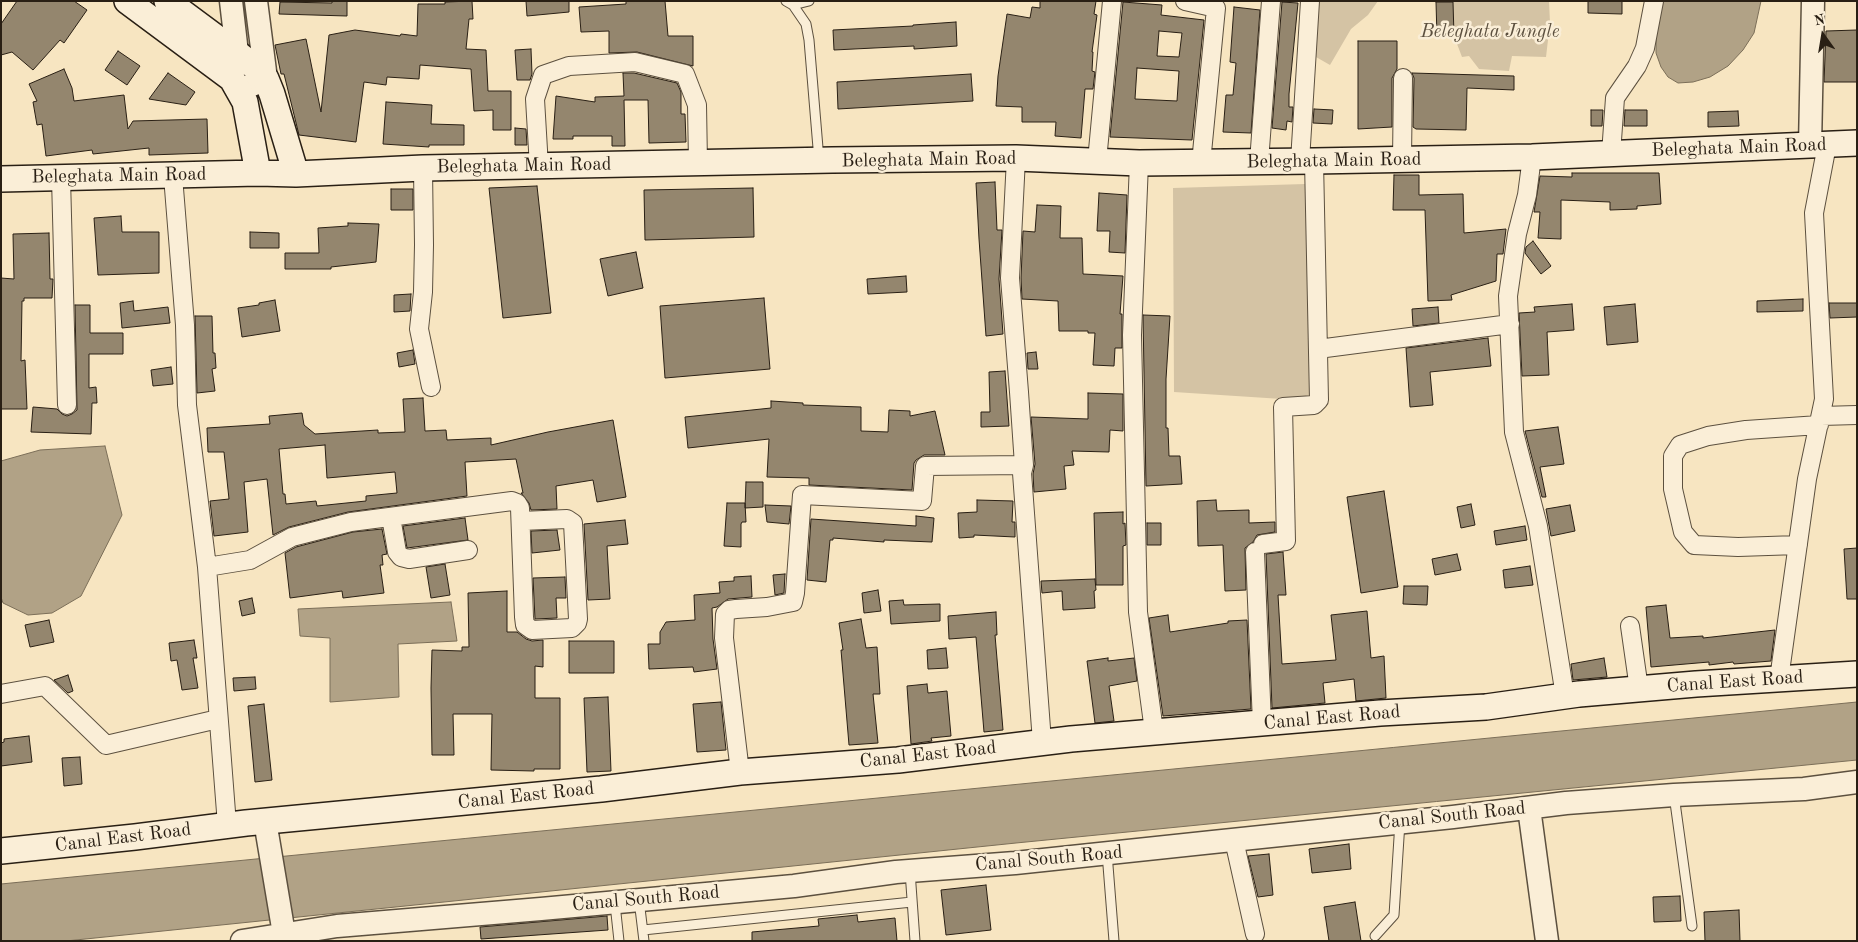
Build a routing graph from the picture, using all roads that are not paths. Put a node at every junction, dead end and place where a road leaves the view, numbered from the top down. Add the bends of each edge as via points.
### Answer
1 (128, 1) edge
2 (168, 1) edge
3 (231, 1) edge
4 (256, 1) edge
5 (809, 1) edge
6 (1112, 1) edge
7 (1185, 1) edge
8 (1271, 1) edge
9 (1310, 1) edge
10 (1654, 1) edge
11 (1813, 1) edge
12 (790, 3) edge
13 (1216, 5) edge
14 (237, 53) junction
15 (1403, 78) dead end
16 (266, 79) junction
17 (236, 84) junction
18 (1857, 143) edge
19 (1819, 145) junction
20 (1611, 154) junction
21 (1532, 157) junction
22 (1016, 158) junction
23 (1402, 160) junction
24 (819, 161) junction
25 (1096, 161) junction
26 (1307, 161) junction
27 (1259, 162) junction
28 (1139, 163) junction
29 (1201, 163) junction
30 (698, 164) junction
31 (539, 166) junction
32 (423, 168) junction
33 (258, 173) junction
34 (296, 174) junction
35 (172, 176) junction
36 (60, 178) junction
37 (1, 179) edge
38 (1510, 324) junction
39 (1318, 349) junction
40 (431, 387) dead end
41 (67, 405) dead end
42 (1857, 415) edge
43 (1820, 421) junction
44 (1024, 465) junction
45 (391, 517) junction
46 (521, 522) junction
47 (1798, 544) junction
48 (468, 550) dead end
49 (207, 567) junction
50 (1630, 626) dead end
51 (1857, 674) edge
52 (1779, 679) junction
53 (1639, 689) junction
54 (1, 694) edge
55 (1565, 696) junction
56 (218, 719) junction
57 (1262, 724) junction
58 (1154, 731) junction
59 (1042, 742) junction
60 (740, 772) junction
61 (1857, 782) edge
62 (1674, 795) junction
63 (1529, 808) junction
64 (1400, 822) junction
65 (227, 825) junction
66 (266, 830) junction
67 (1234, 840) junction
68 (1, 851) edge
69 (1107, 853) junction
70 (910, 871) junction
71 (639, 900) junction
72 (615, 902) junction
73 (912, 902) junction
74 (1692, 926) dead end
75 (643, 930) junction
76 (290, 932) edge
77 (1254, 934) dead end
78 (1375, 936) dead end
79 (242, 941) edge
80 (619, 941) edge
81 (644, 941) edge
82 (915, 941) edge
83 (1114, 941) edge
84 (1547, 941) edge

1 - 17 main road
2 - 14 main road
3 - 14 street
4 - 16 street
5 - 12 lane
6 - 25 street
7 - 13 street
8 - 27 street
9 - 26 street
10 - 20 street via 1645,48 1637,66 1614,98
11 - 19 street
12 - 24 lane via 806,24 809,40
13 - 29 street
14 - 16 main road
14 - 17 street
15 - 23 street
16 - 17 street
16 - 34 main road
17 - 33 main road via 249,118
18 - 19 main road, Beleghata Main Road
19 - 20 main road, Beleghata Main Road
19 - 43 street via 1814,213 1824,399
20 - 21 main road, Beleghata Main Road
21 - 23 main road, Beleghata Main Road
21 - 38 street via 1508,296
22 - 24 main road, Beleghata Main Road
22 - 25 main road, Beleghata Main Road
22 - 44 street via 1010,278
23 - 26 main road, Beleghata Main Road
24 - 30 main road, Beleghata Main Road
25 - 28 main road, Beleghata Main Road
26 - 27 main road, Beleghata Main Road
26 - 39 street
27 - 29 main road, Beleghata Main Road
28 - 29 main road, Beleghata Main Road
28 - 58 street via 1132,335 1138,612
30 - 31 main road, Beleghata Main Road
30 - 31 street via 697,105 684,74 635,62 568,66 542,75 535,99
31 - 32 main road, Beleghata Main Road
32 - 34 main road, Beleghata Main Road
32 - 40 street via 423,264 418,330
33 - 34 main road, Beleghata Main Road
33 - 35 main road, Beleghata Main Road
35 - 36 main road, Beleghata Main Road
35 - 49 street via 185,325 187,405
36 - 37 main road, Beleghata Main Road
36 - 41 street
38 - 39 street
38 - 55 street via 1514,432 1538,526
39 - 57 street via 1319,400 1314,405 1283,407 1286,541 1259,548
42 - 43 street
43 - 47 street via 1807,478
43 - 47 street via 1708,436 1680,445 1673,456 1673,489 1683,532 1694,545
44 - 59 street via 1022,473
44 - 60 street via 925,466 922,501 802,495 793,602 729,610 725,614 724,638
45 - 46 street via 512,501 520,508
45 - 48 street via 400,557 409,559
45 - 49 street via 305,532 250,560
46 - 46 street via 525,625 532,630 572,628 578,619 573,523 567,520
47 - 52 street
49 - 56 street
50 - 53 street
51 - 52 main road, Canal East Road
52 - 53 main road, Canal East Road
53 - 55 main road, Canal East Road
54 - 56 street via 46,686 106,745
55 - 57 main road, Canal East Road via 1486,708 1380,713
56 - 65 street
57 - 58 main road, Canal East Road
58 - 59 main road, Canal East Road
59 - 60 main road, Canal East Road via 898,760
60 - 66 main road, Canal East Road
61 - 62 street, Canal South Road via 1804,789
62 - 63 street, Canal South Road
62 - 74 lane
63 - 64 street, Canal South Road
63 - 84 street
64 - 67 street, Canal South Road
64 - 78 lane via 1394,915
65 - 66 main road, Canal East Road
65 - 68 main road, Canal East Road
66 - 76 street
67 - 69 street, Canal South Road
67 - 77 street
69 - 70 street, Canal South Road
69 - 83 lane
70 - 71 street, Canal South Road via 794,886
70 - 73 lane
71 - 72 street, Canal South Road
71 - 75 lane
72 - 76 street, Canal South Road
72 - 80 lane
73 - 75 lane
73 - 82 lane
75 - 81 lane
76 - 79 street, Canal South Road

